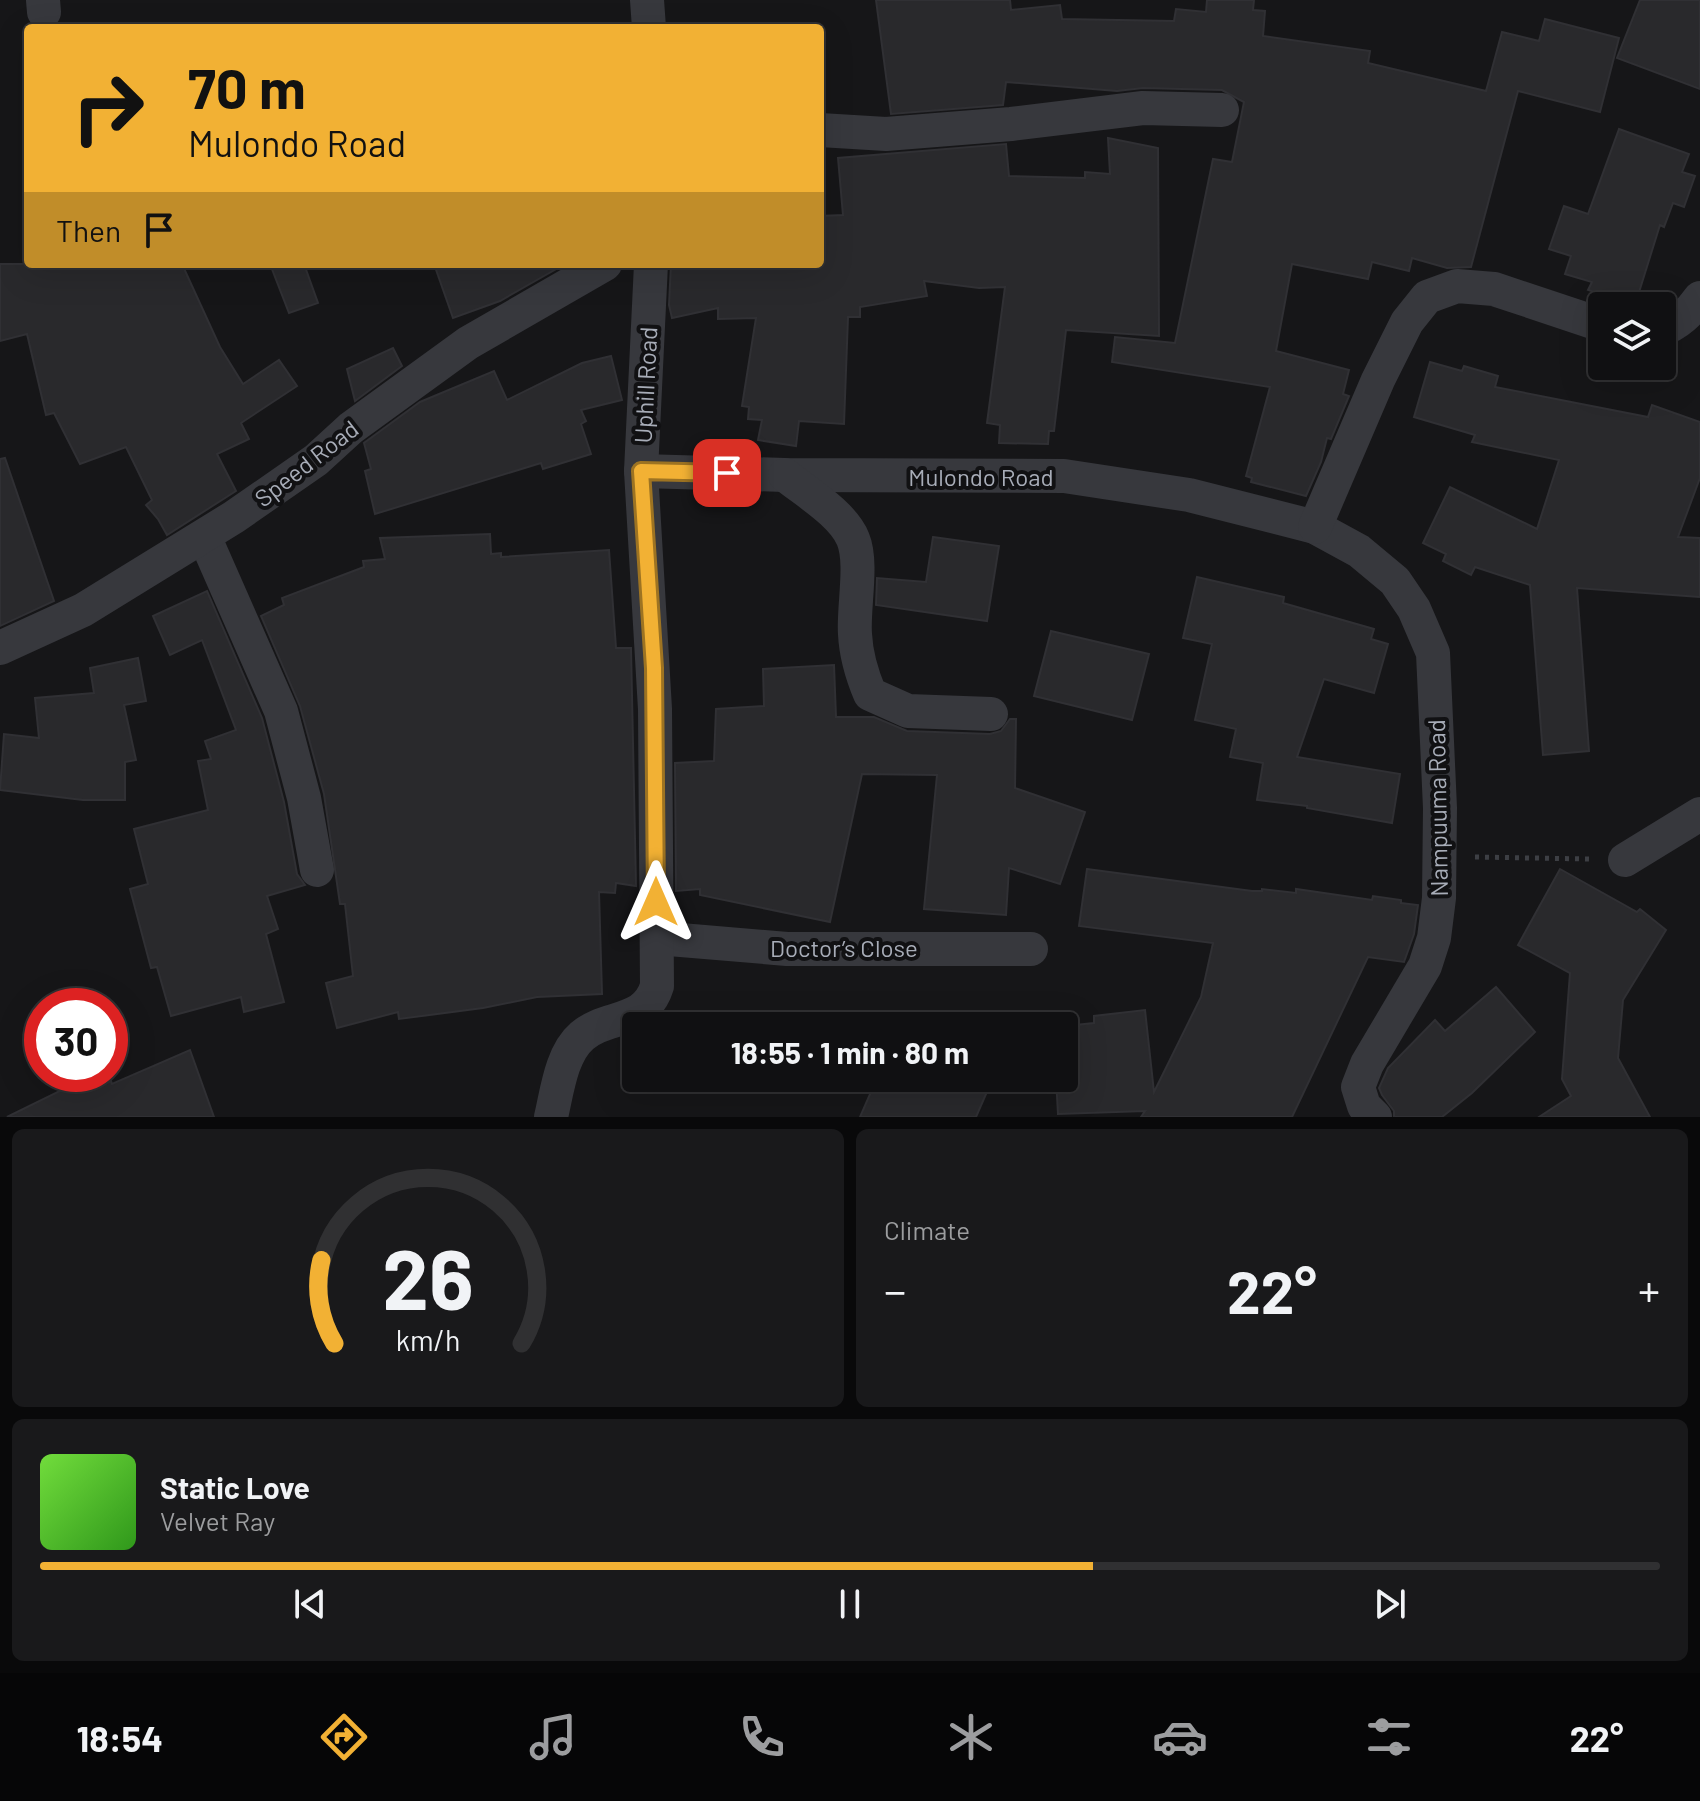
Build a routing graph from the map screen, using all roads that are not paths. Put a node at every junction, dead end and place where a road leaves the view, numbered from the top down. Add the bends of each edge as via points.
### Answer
1 (647, 0) edge
2 (649, 24) edge
3 (1222, 110) dead end
4 (824, 130) edge
5 (598, 268) edge
6 (651, 268) edge
7 (1700, 298) edge
8 (1588, 320) edge
9 (1676, 322) edge
10 (641, 471) junction
11 (785, 475) junction
12 (1315, 527) junction
13 (204, 536) junction
14 (0, 648) edge
15 (991, 714) dead end
16 (1700, 814) edge
17 (1625, 860) road end
18 (317, 870) dead end
19 (657, 938) junction
20 (1031, 949) dead end
21 (551, 1117) edge
22 (1375, 1117) edge

1 - 2 street
3 - 4 street via 1143,108 886,134
5 - 13 street, Speed Road via 468,343 351,428 316,460
6 - 10 street, Uphill Road
7 - 9 street
8 - 12 street via 1494,289 1457,286 1427,297 1407,322 1378,380
10 - 11 street, Mulondo Road
10 - 19 street, Uphill Road via 654,668
11 - 12 street, Mulondo Road via 1064,476 1189,495
11 - 15 street via 834,514 853,540 855,633 870,694 908,711
12 - 22 street, Nampuuma Road via 1359,551 1395,581 1433,653 1439,898 1425,966 1358,1087 1364,1106
13 - 14 street, Speed Road via 83,610
13 - 18 street via 281,711
16 - 17 street
19 - 20 street, Doctor’s Close via 787,949
19 - 21 street, Uphill Road via 653,999 631,1016 582,1036 561,1073

